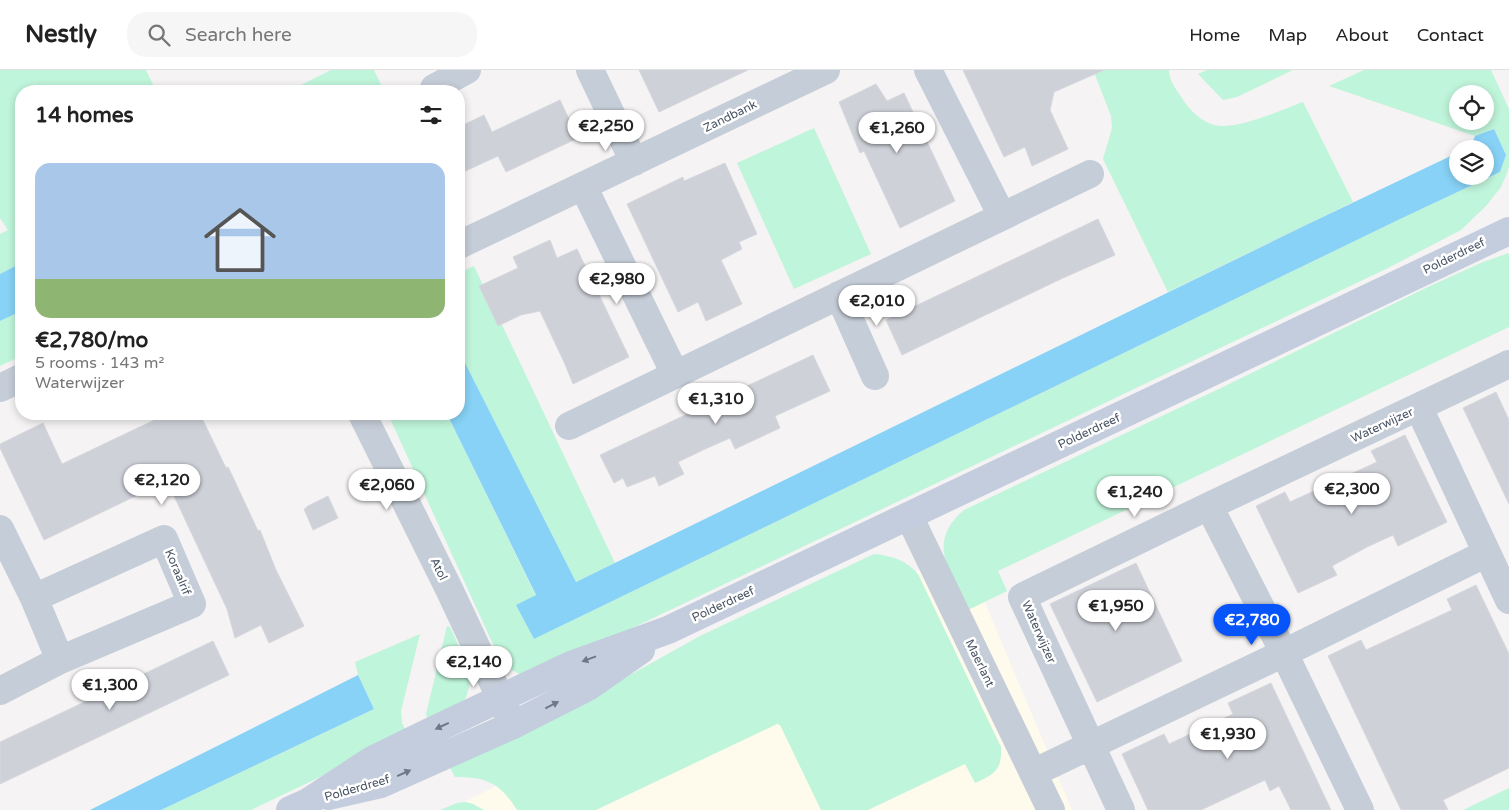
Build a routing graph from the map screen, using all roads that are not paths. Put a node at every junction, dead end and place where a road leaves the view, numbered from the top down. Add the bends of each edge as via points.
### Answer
1 (467, 70) edge
2 (590, 70) edge
3 (826, 70) edge
4 (928, 70) edge
5 (440, 85) edge
6 (634, 162) junction
7 (1090, 174) dead end
8 (583, 186) junction
9 (1002, 216) junction
10 (1509, 230) edge
11 (465, 242) edge
12 (839, 295) junction
13 (1509, 364) edge
14 (675, 374) junction
15 (875, 376) dead end
16 (15, 381) edge
17 (0, 388) edge
18 (1419, 408) junction
19 (365, 420) edge
20 (569, 426) dead end
21 (1209, 506) junction
22 (909, 516) junction
23 (0, 529) edge
24 (1487, 553) junction
25 (34, 598) junction
26 (1509, 600) edge
27 (668, 630) junction
28 (1284, 653) junction
29 (60, 660) junction
30 (0, 691) edge
31 (502, 699) junction
32 (513, 725) junction
33 (1091, 746) junction
34 (1033, 773) junction
35 (299, 806) edge
36 (1051, 810) edge
37 (1122, 810) edge
38 (1360, 810) edge

1 - 5 street
2 - 6 street
3 - 6 street, Zandbank
4 - 9 street
6 - 8 street, Zandbank
7 - 9 street
8 - 11 street, Zandbank
8 - 14 street
9 - 12 street
10 - 22 street, Polderdreef
12 - 14 street
12 - 15 street
13 - 18 street, Waterwijzer
14 - 20 street
16 - 17 street
18 - 21 street, Waterwijzer
18 - 24 street, Waterwijzer
19 - 31 street, Atol
21 - 28 street
21 - 33 street, Waterwijzer via 1022,597
22 - 27 street, Polderdreef
22 - 34 street, Maerlant
23 - 25 street
24 - 26 street, Waterwijzer
24 - 28 street
25 - 29 street
25 - 29 street, Koraalrif via 164,539 192,604
27 -> 31 street, Polderdreef via 571,665
32 -> 27 street, Polderdreef via 588,687
28 - 33 street
28 - 38 street
29 - 30 street, Koraalrif
31 - 32 street, Atol
31 -> 35 street, Polderdreef via 372,760
35 -> 32 street, Polderdreef via 380,784
33 - 34 street
33 - 37 street, Waterwijzer
34 - 36 street, Maerlant

